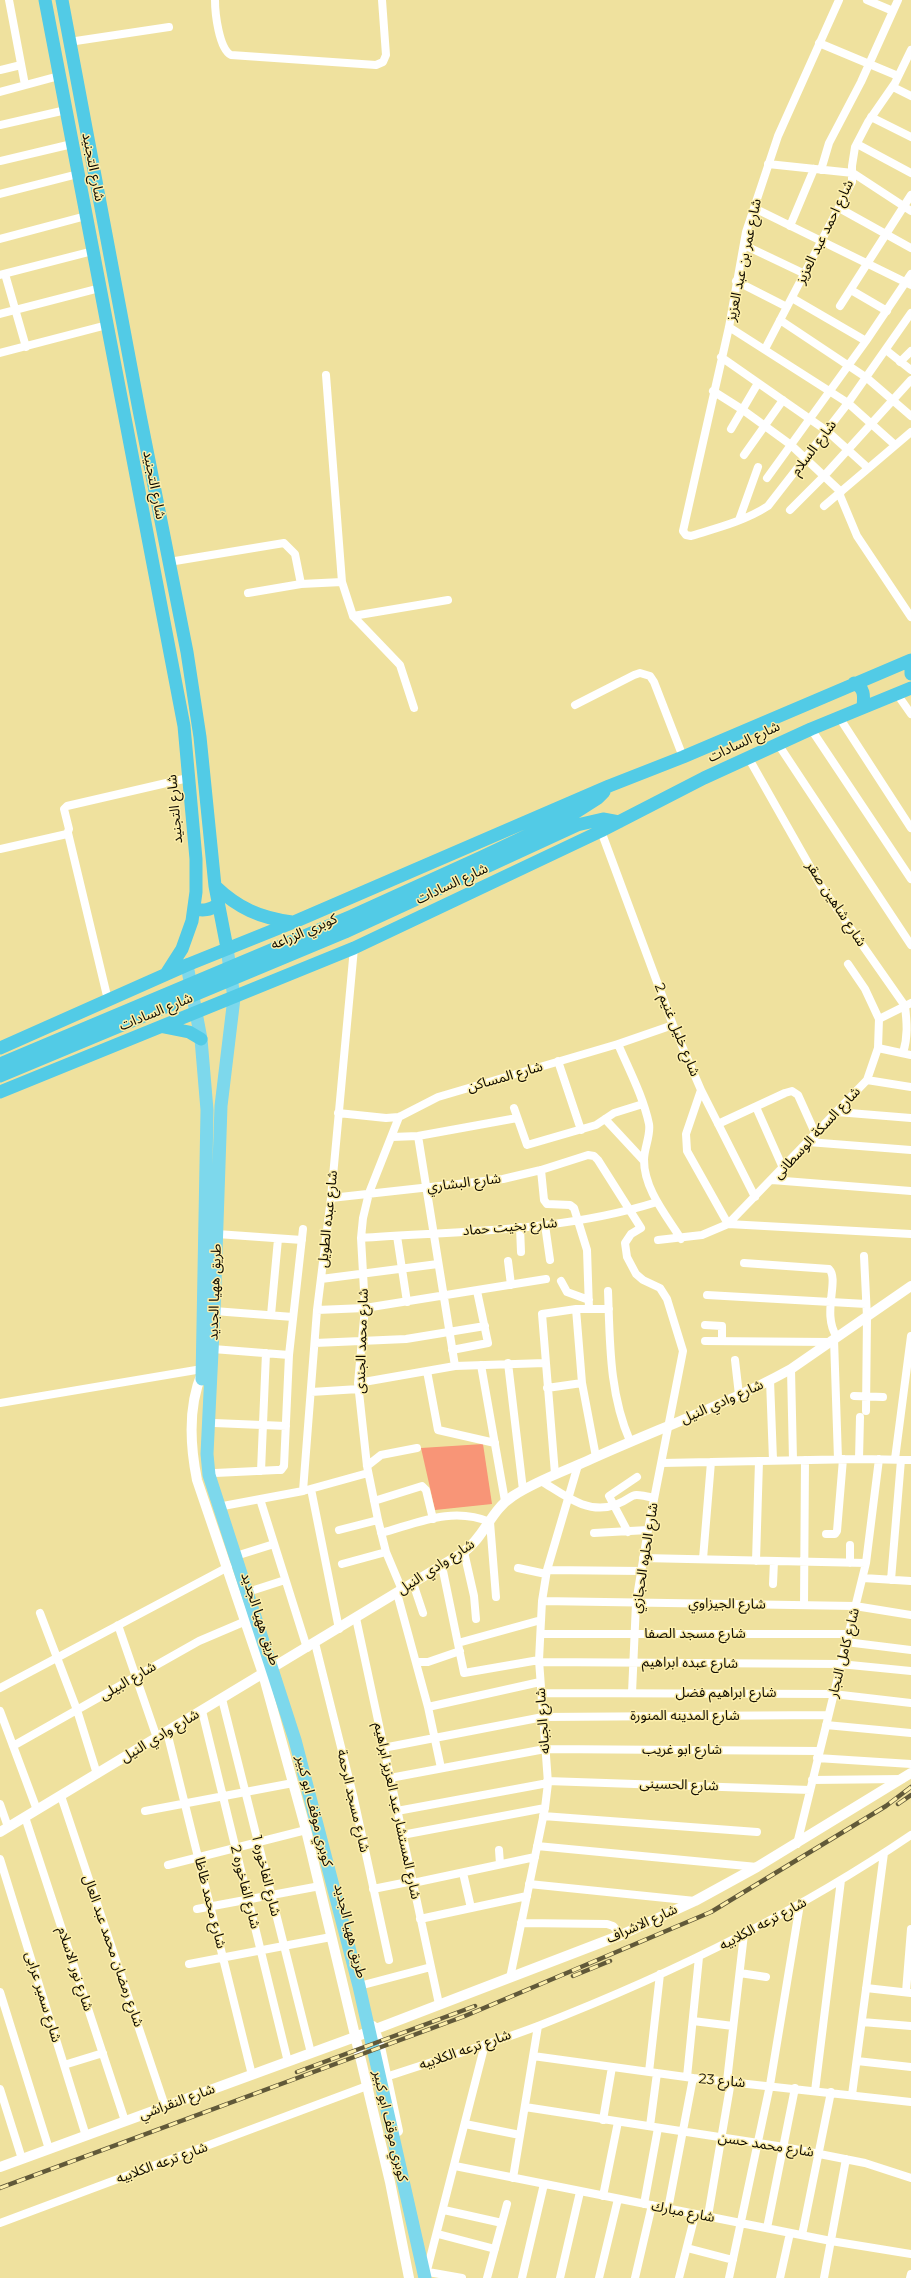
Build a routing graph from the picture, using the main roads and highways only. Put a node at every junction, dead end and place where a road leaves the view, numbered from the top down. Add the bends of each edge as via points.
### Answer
1 (45, 0) edge
2 (62, 0) edge
3 (172, 580) junction
4 (158, 584) junction
5 (911, 660) edge
6 (911, 663) edge
7 (911, 674) edge
8 (854, 683) junction
9 (911, 688) edge
10 (863, 707) junction
11 (609, 786) junction
12 (619, 822) junction
13 (215, 886) junction
14 (218, 905) junction
15 (194, 909) junction
16 (294, 922) junction
17 (227, 948) junction
18 (187, 965) junction
19 (166, 974) junction
20 (234, 998) junction
21 (196, 1012) junction
22 (162, 1026) junction
23 (201, 1039) junction
24 (0, 1048) edge
25 (0, 1064) edge
26 (0, 1076) edge
27 (0, 1092) edge
28 (205, 1371) junction
29 (208, 1419) junction
30 (427, 2276) edge
31 (416, 2278) edge

1 - 4 highway, شارع التجنيد
2 - 3 highway, شارع التجنيد
3 - 4 highway
3 - 13 highway, شارع التجنيد via 198,723
4 - 15 highway, شارع التجنيد via 180,698 196,859
5 - 8 highway, شارع السادات
6 - 7 highway
8 - 10 highway via 864,691
8 - 11 highway, شارع السادات
9 - 10 highway, شارع السادات
10 - 12 highway, شارع السادات via 748,757
11 - 16 highway, شارع السادات
11 - 25 highway, كوبري الزراعه via 585,807 482,857 352,916
12 - 20 highway, شارع السادات via 354,948
12 - 26 highway, كوبري الزراعه via 603,819 581,824 345,932
13 - 14 highway, شارع التجنيد
13 - 16 highway via 243,909 258,916
14 - 15 highway via 211,910
14 - 17 highway, شارع التجنيد
15 - 19 highway, شارع التجنيد via 182,949
16 - 17 highway, شارع السادات
17 - 18 highway, شارع السادات
17 - 20 main road, طريق ههيا الجديد
18 - 19 highway, شارع السادات
18 - 21 main road, طريق ههيا الجديد
19 - 24 highway, شارع السادات
20 - 21 highway, شارع السادات
20 - 28 main road, طريق ههيا الجديد via 220,1106 213,1349
21 - 22 highway, شارع السادات
21 - 23 main road, طريق ههيا الجديد
22 - 23 highway via 189,1032
22 - 27 highway, شارع السادات
23 - 28 main road, طريق ههيا الجديد via 207,1110
28 - 29 main road, كوبري موقف ابو كبير
29 - 30 main road, كوبري موقف ابو كبير via 206,1454 209,1476 295,1740 359,1986
29 - 31 main road, كوبري موقف ابو كبير via 199,1455 202,1477 288,1742 351,1988

